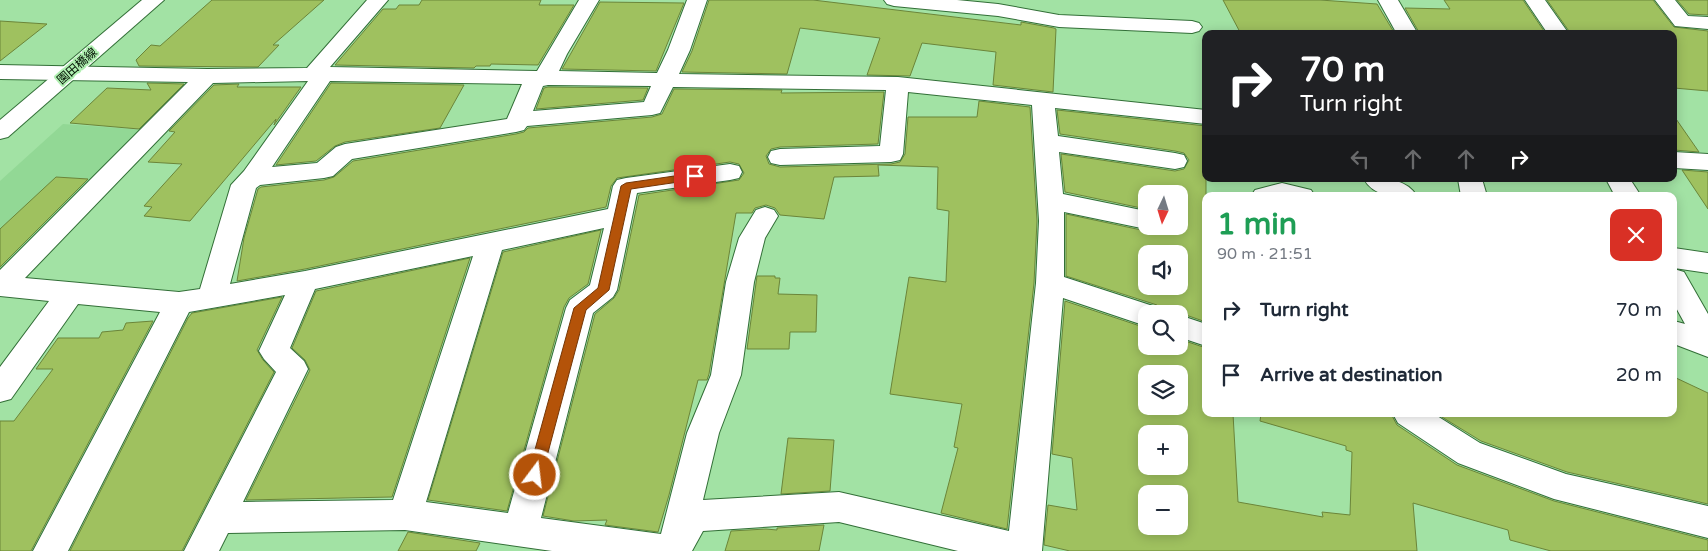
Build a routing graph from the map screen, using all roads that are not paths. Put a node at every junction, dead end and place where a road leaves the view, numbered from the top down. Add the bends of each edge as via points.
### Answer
1 (154, 0) edge
2 (378, 0) edge
3 (589, 0) edge
4 (696, 0) edge
5 (894, 0) edge
6 (1388, 0) edge
7 (1536, 0) edge
8 (1665, 0) edge
9 (1708, 24) edge
10 (1192, 27) dead end
11 (1406, 30) edge
12 (1557, 30) edge
13 (0, 72) edge
14 (70, 73) junction
15 (318, 74) junction
16 (207, 76) junction
17 (540, 79) junction
18 (665, 79) junction
19 (898, 84) junction
20 (1043, 99) junction
21 (1202, 117) edge
22 (518, 120) junction
23 (0, 132) edge
24 (1046, 142) junction
25 (780, 157) dead end
26 (1677, 160) edge
27 (1175, 162) dead end
28 (1708, 162) edge
29 (730, 172) dead end
30 (253, 177) junction
31 (1380, 182) edge
32 (1397, 192) edge
33 (1050, 200) junction
34 (618, 216) junction
35 (764, 216) dead end
36 (1138, 218) edge
37 (490, 244) junction
38 (1677, 258) edge
39 (1708, 262) edge
40 (306, 281) junction
41 (1050, 283) junction
42 (1677, 284) edge
43 (0, 286) edge
44 (70, 292) junction
45 (212, 297) junction
46 (179, 303) junction
47 (1138, 312) edge
48 (1188, 329) edge
49 (1677, 333) edge
50 (1202, 334) edge
51 (1708, 340) edge
52 (1708, 346) edge
53 (0, 390) edge
54 (1414, 417) edge
55 (405, 515) junction
56 (217, 518) junction
57 (1708, 522) edge
58 (520, 531) junction
59 (50, 551) edge
60 (201, 551) edge
61 (666, 551) edge
62 (674, 551) edge
63 (1024, 551) edge

1 - 14 street, 園田橋線
2 - 15 street
3 - 17 street
4 - 18 street
5 - 10 street via 998,10 1060,21
6 - 11 street
7 - 12 street
8 - 9 street via 1682,22
13 - 14 street
14 - 16 street
14 - 23 street, 園田橋線
15 - 16 street
15 - 17 street
15 - 30 street
16 - 43 street
17 - 18 street
17 - 22 street
18 - 19 street
18 - 22 street via 652,108
19 - 20 street
19 - 25 street via 891,154
20 - 21 street
20 - 24 street
22 - 30 street via 516,125 345,152 324,170
24 - 27 street
24 - 33 street
26 - 28 street
29 - 34 street via 626,186
30 - 45 street via 244,185
31 - 32 street
33 - 36 street
33 - 41 street
34 - 37 street
34 - 58 street via 603,290 580,308
35 - 62 street via 752,238 740,282 726,375 703,433
37 - 40 street
37 - 55 street
38 - 39 street
40 - 45 street
40 - 56 street via 274,352 293,369
41 - 47 street
41 - 63 street
42 - 51 street
43 - 44 street
44 - 46 street
44 - 53 street
45 - 46 street
46 - 59 street
48 - 50 street
49 - 52 street
54 - 57 street via 1469,453 1566,489
55 - 56 street
55 - 58 street
56 - 60 street
58 - 61 street
62 - 63 street via 693,516 840,507

